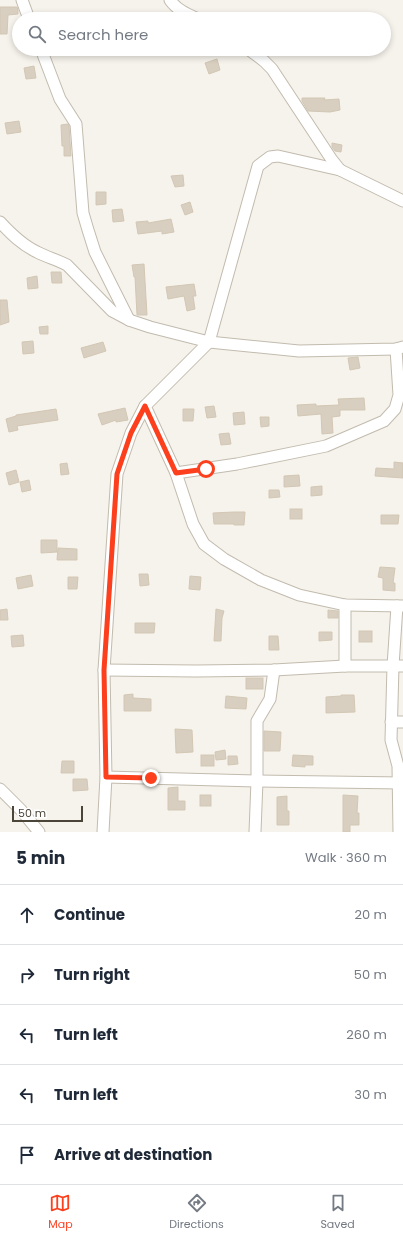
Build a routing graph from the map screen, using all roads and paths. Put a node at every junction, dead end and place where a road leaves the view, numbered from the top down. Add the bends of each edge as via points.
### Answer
1 (22, 0) edge
2 (170, 0) edge
3 (26, 12) edge
4 (183, 12) edge
5 (44, 56) edge
6 (257, 56) edge
7 (340, 170) junction
8 (403, 201) edge
9 (0, 222) edge
10 (129, 320) junction
11 (209, 342) junction
12 (400, 348) edge
13 (145, 406) junction
14 (176, 473) junction
15 (346, 605) junction
16 (400, 606) edge
17 (345, 666) junction
18 (398, 666) edge
19 (104, 670) junction
20 (274, 670) junction
21 (391, 722) junction
22 (403, 722) edge
23 (106, 777) junction
24 (257, 781) junction
25 (401, 783) edge
26 (0, 789) edge
27 (39, 832) edge
28 (103, 832) edge
29 (255, 832) edge
30 (399, 832) edge

1 - 3 street
2 - 4 street
5 - 10 street via 60,99 76,124 83,213 88,230
6 - 7 street via 272,69
7 - 8 street
7 - 11 street via 278,156 270,157 258,166
9 - 10 street via 24,245 67,265 112,311
10 - 11 street via 150,328
11 - 12 street via 307,351
11 - 13 street
12 - 14 street via 399,395 395,409 384,421 326,446
13 - 14 street
13 - 19 street via 131,433 117,474
14 - 15 street via 193,524 204,544 260,580 299,595
15 - 16 street
15 - 17 street
16 - 18 street
17 - 18 street
17 - 20 street
18 - 21 street
19 - 20 street
19 - 23 street
20 - 24 street via 270,698 257,721
21 - 22 street
21 - 25 street via 391,740
23 - 24 street
23 - 28 street
24 - 25 street
24 - 29 street
25 - 30 street
26 - 27 street

